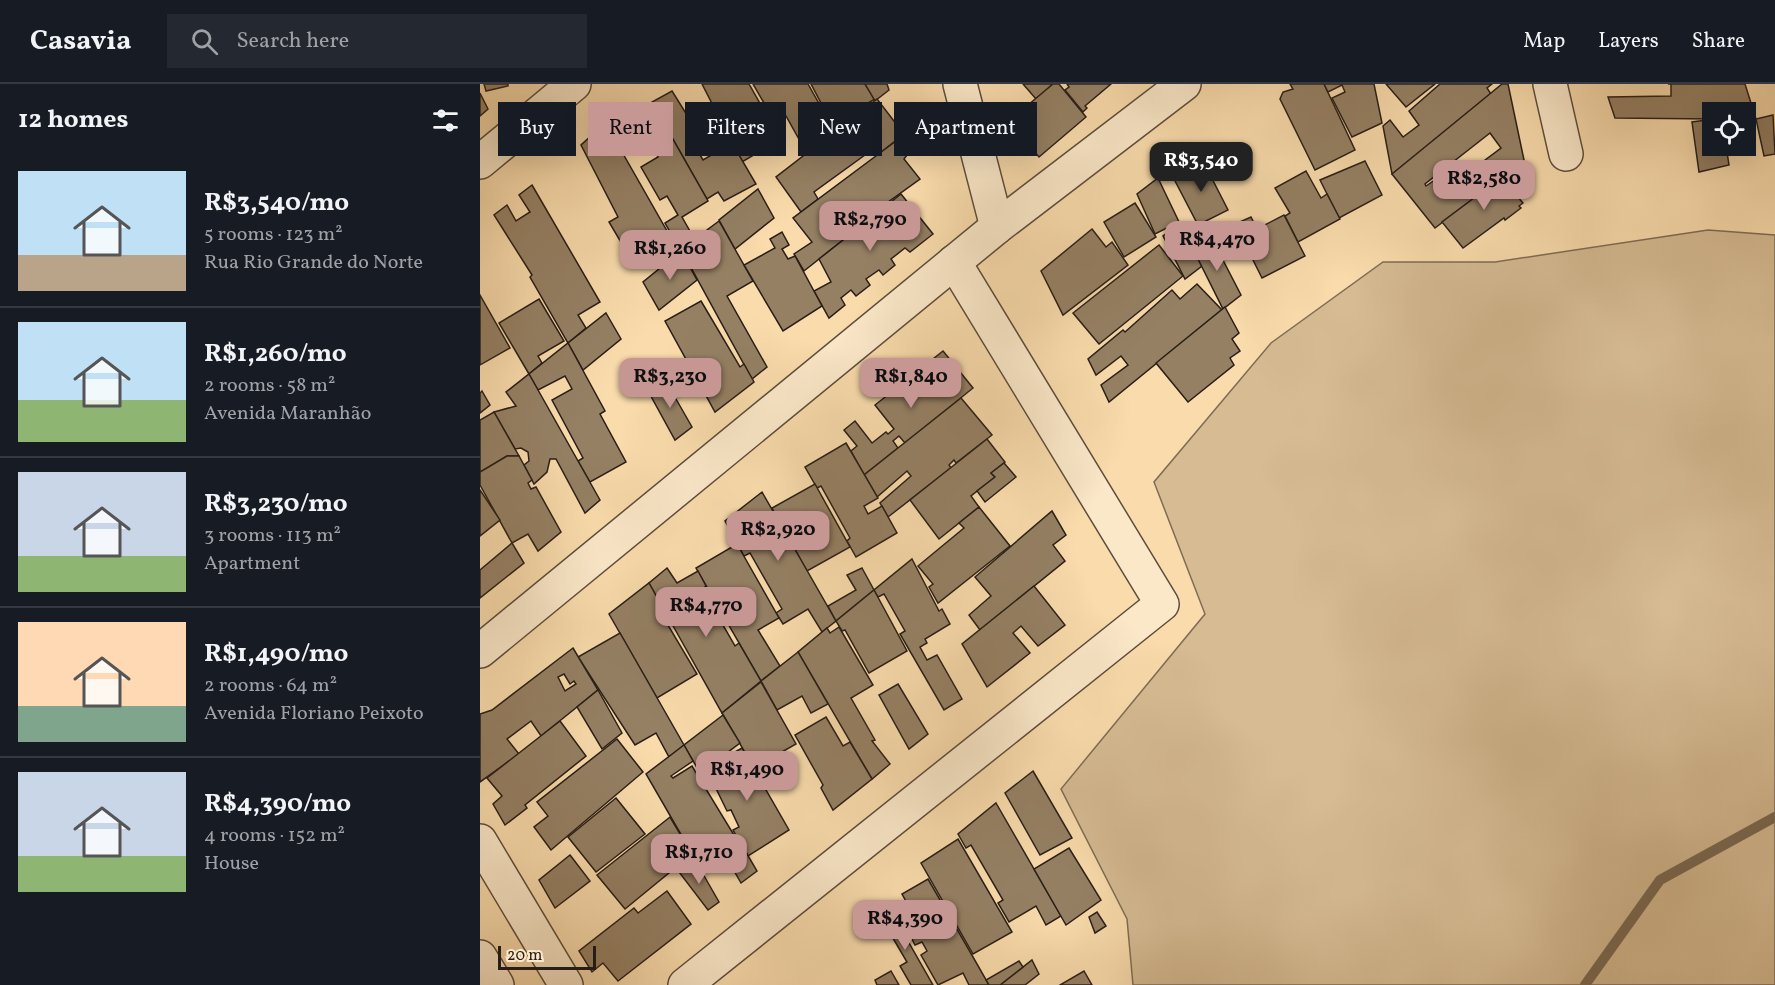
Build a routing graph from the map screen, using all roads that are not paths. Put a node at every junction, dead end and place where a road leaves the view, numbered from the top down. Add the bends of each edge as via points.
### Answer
1 (574, 84) edge
2 (960, 84) edge
3 (1184, 84) edge
4 (1550, 84) edge
5 (1566, 154) dead end
6 (480, 162) edge
7 (997, 227) junction
8 (954, 262) junction
9 (480, 651) edge
10 (480, 841) edge
11 (480, 957) edge
12 (496, 985) edge
13 (566, 985) edge
14 (685, 985) edge

1 - 6 street
2 - 7 street
3 - 7 street
4 - 5 street
7 - 8 street
8 - 9 street
8 - 14 street via 1162,604
10 - 13 street
11 - 12 street

